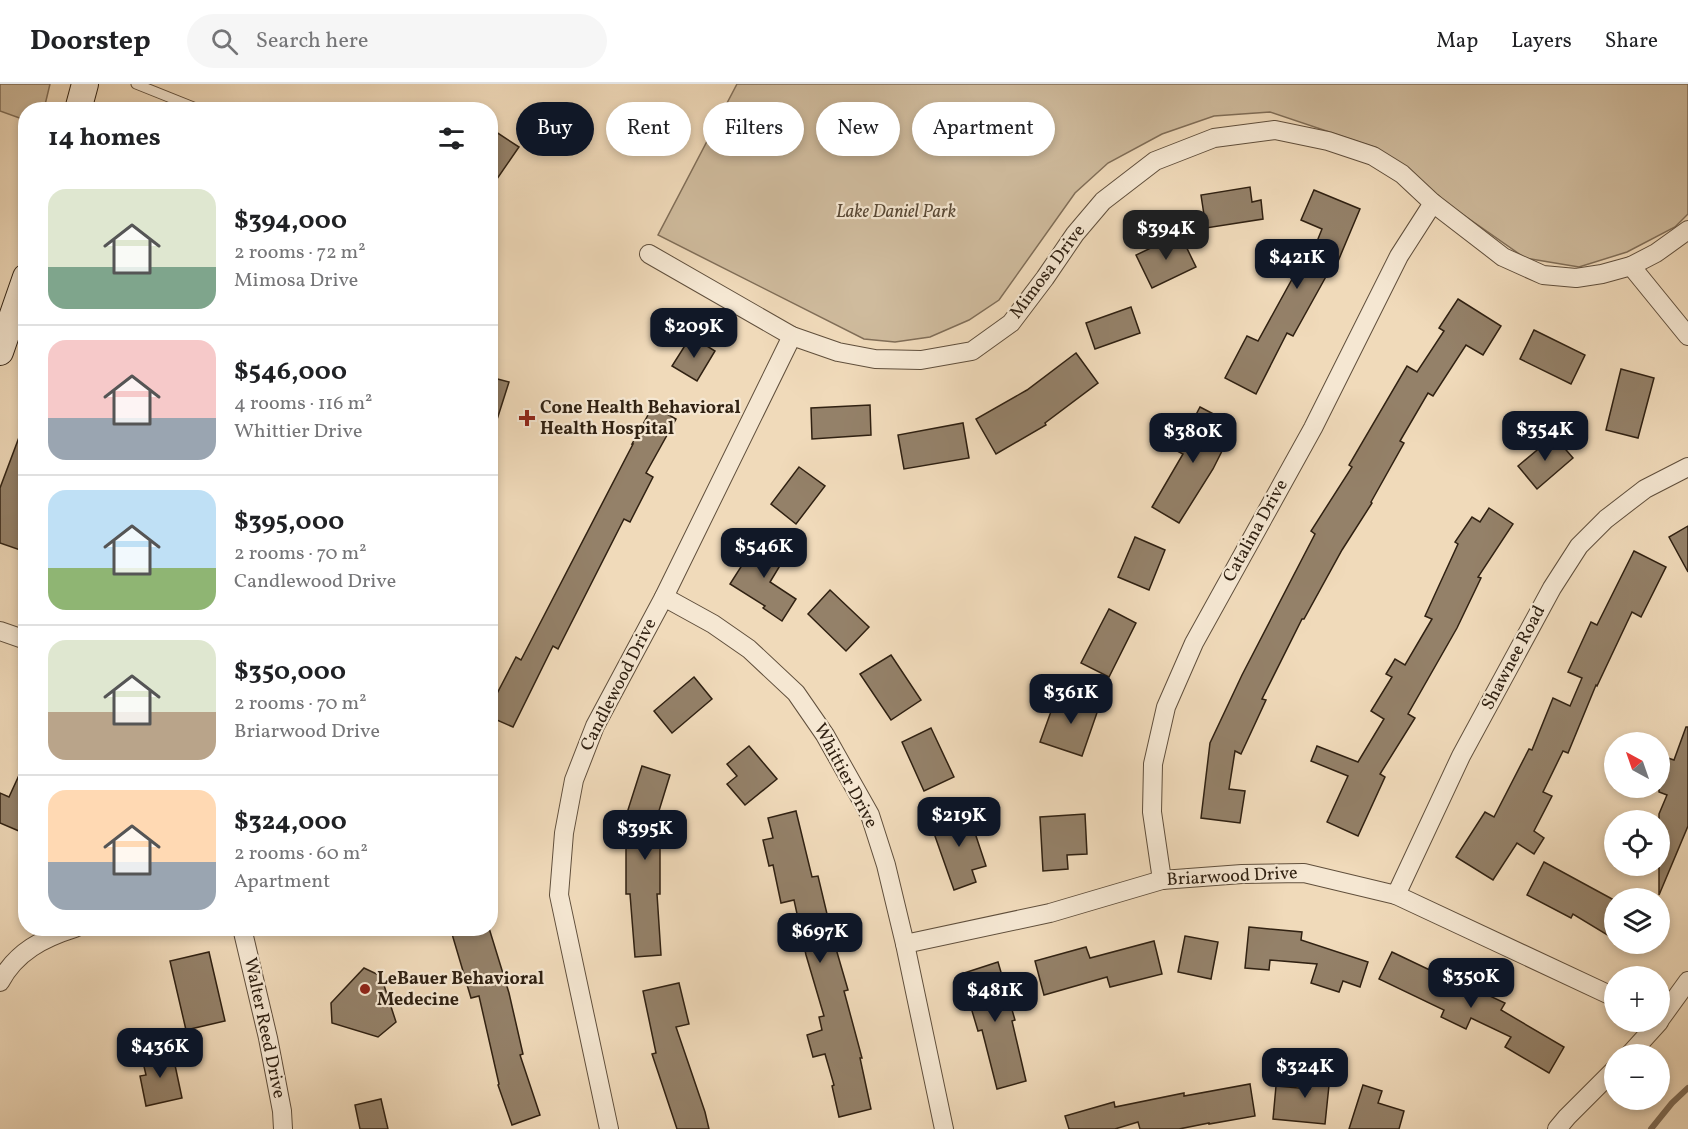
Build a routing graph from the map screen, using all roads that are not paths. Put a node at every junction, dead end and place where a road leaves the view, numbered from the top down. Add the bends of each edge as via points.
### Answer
1 (84, 84) edge
2 (136, 84) edge
3 (80, 102) edge
4 (181, 102) edge
5 (1433, 203) junction
6 (1688, 230) edge
7 (649, 254) dead end
8 (1631, 266) junction
9 (18, 300) edge
10 (792, 336) junction
11 (1688, 336) edge
12 (0, 352) edge
13 (1688, 467) edge
14 (664, 597) junction
15 (0, 631) edge
16 (18, 637) edge
17 (1162, 880) junction
18 (1396, 894) junction
19 (51, 936) edge
20 (244, 936) edge
21 (905, 944) junction
22 (1688, 981) edge
23 (0, 982) edge
24 (1604, 992) edge
25 (1670, 1006) edge
26 (1649, 1032) edge
27 (1639, 1044) edge
28 (1604, 1080) edge
29 (283, 1129) edge
30 (609, 1129) edge
31 (944, 1129) edge
32 (1557, 1129) edge

1 - 3 street
2 - 4 lane
5 - 8 street, Mimosa Drive via 1503,257 1543,275 1576,278
5 - 10 street, Mimosa Drive via 1402,174 1373,156 1328,141 1275,130 1214,138 1155,161 1103,201 1011,323 972,351 921,360 875,359 838,352
5 - 17 street, Catalina Drive via 1399,256 1313,428 1194,643 1166,707 1153,764 1152,812
6 - 8 street, Mimosa Drive
7 - 10 street, Mimosa Drive
8 - 11 street
9 - 12 street
10 - 14 street, Candlewood Drive
13 - 18 street, Shawnee Road via 1645,489 1606,519 1580,546 1552,588 1461,756
14 - 21 street, Whittier Drive via 749,649 802,701 870,815
14 - 30 street, Candlewood Drive via 595,726 574,780 564,833 559,895
15 - 16 street
17 - 18 street, Briarwood Drive via 1304,873
17 - 21 street, Briarwood Drive via 1050,913
18 - 24 street, Briarwood Drive
19 - 23 street via 16,960
20 - 29 street, Walter Reed Drive via 268,1038
21 - 31 street, Whittier Drive
22 - 25 street
26 - 27 street
28 - 32 street

